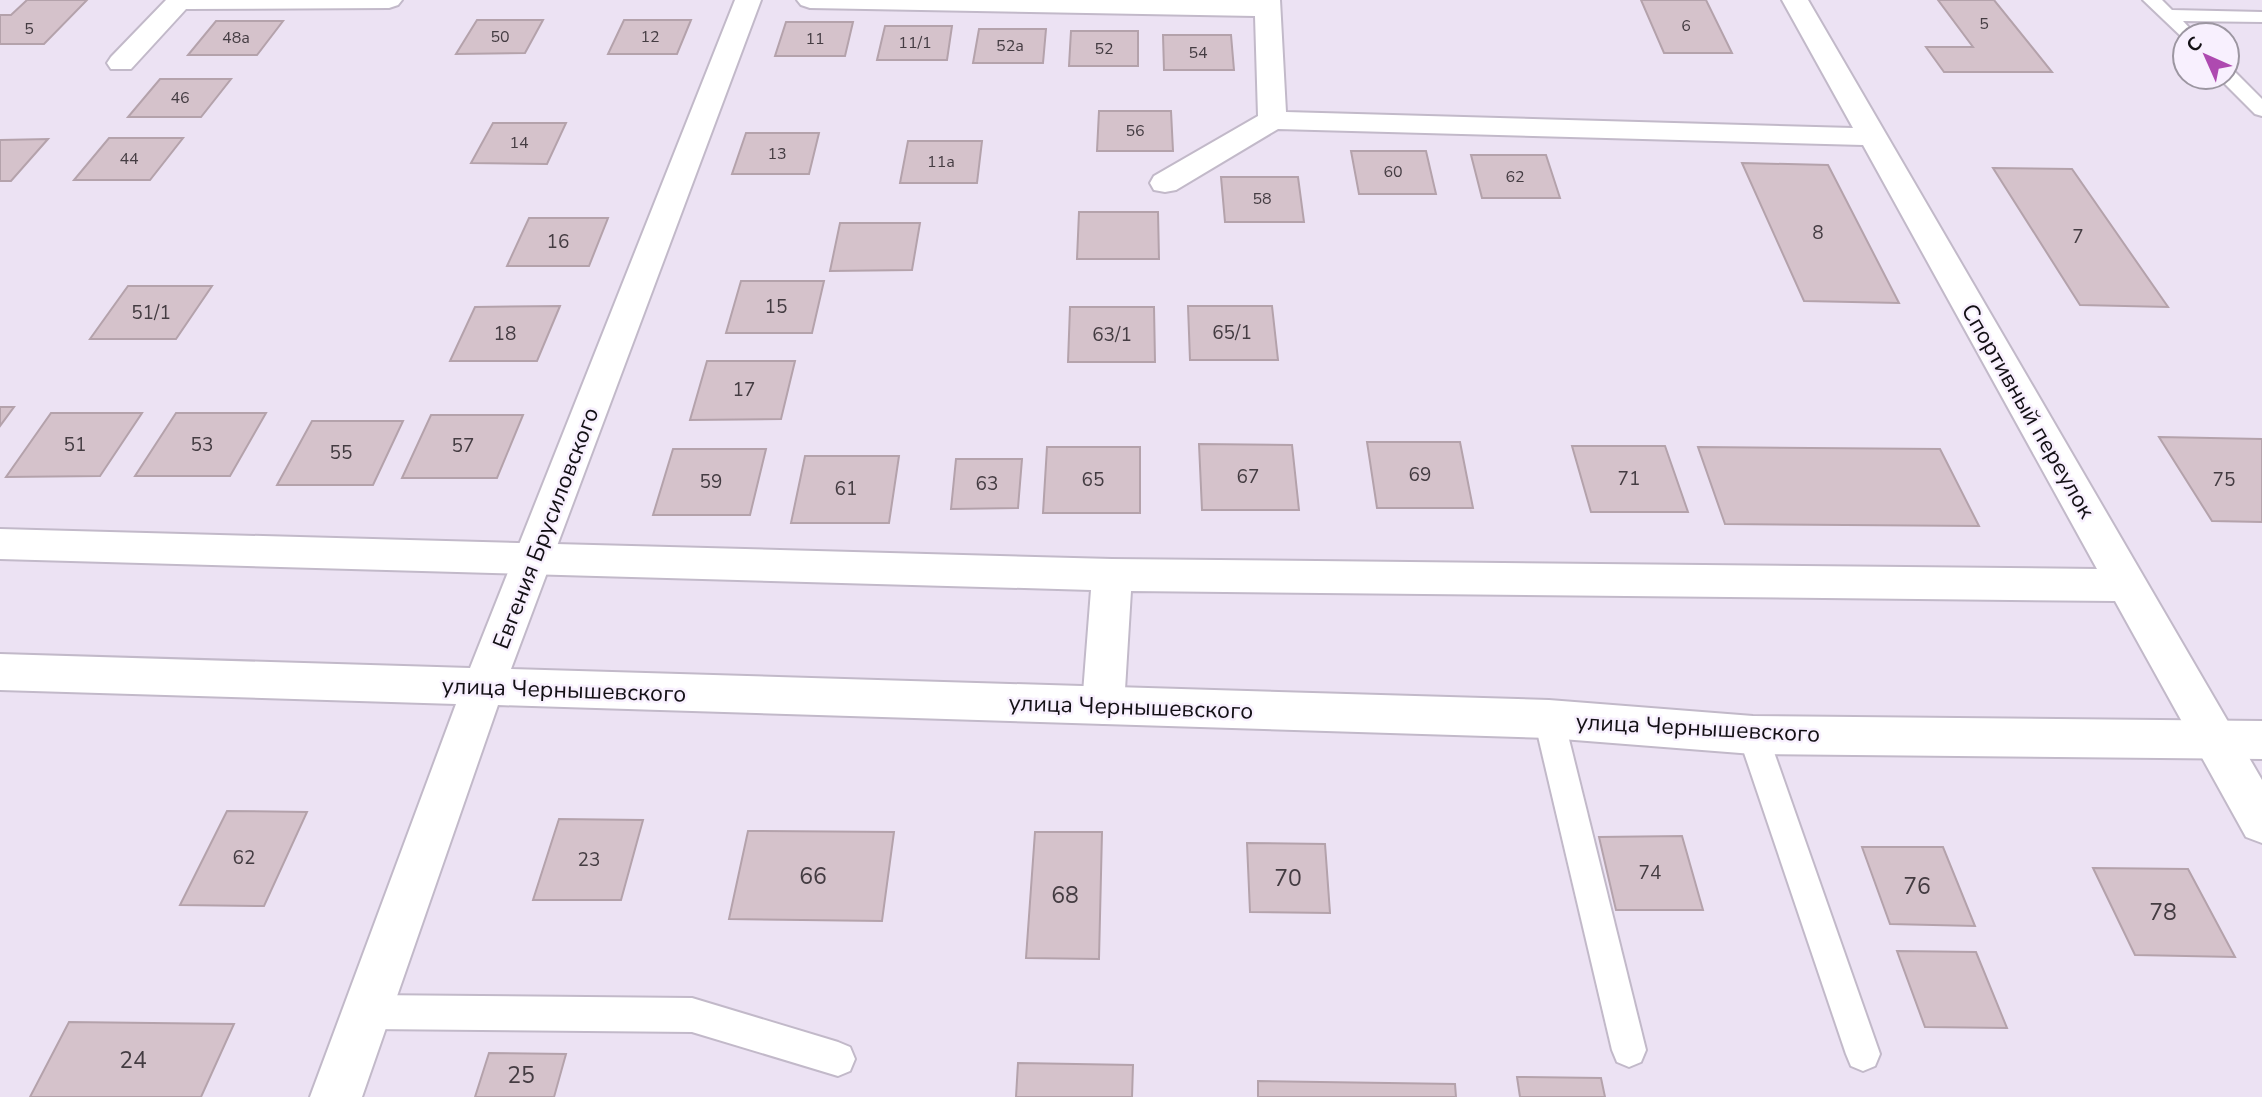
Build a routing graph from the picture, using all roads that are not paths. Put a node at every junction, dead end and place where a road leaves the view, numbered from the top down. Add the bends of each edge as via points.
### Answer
1 (179, 0) edge
2 (389, 0) edge
3 (748, 0) edge
4 (810, 0) edge
5 (1795, 0) edge
6 (2152, 0) edge
7 (1266, 5) edge
8 (2166, 15) junction
9 (2262, 17) edge
10 (2172, 21) edge
11 (121, 63) dead end
12 (2241, 89) edge
13 (2262, 110) edge
14 (1272, 120) junction
15 (1872, 137) junction
16 (1165, 183) dead end
17 (0, 544) edge
18 (536, 557) junction
19 (1112, 575) junction
20 (2127, 585) junction
21 (0, 672) edge
22 (483, 687) junction
23 (1103, 706) junction
24 (1549, 719) junction
25 (1753, 734) junction
26 (2215, 739) junction
27 (2262, 740) edge
28 (2262, 822) edge
29 (367, 1012) junction
30 (1629, 1050) dead end
31 (1863, 1054) dead end
32 (838, 1059) dead end
33 (336, 1097) edge

1 - 2 street
1 - 11 street
3 - 18 street, Евгения Брусиловского
4 - 7 street
5 - 15 street, Спортивный переулок
6 - 8 lane
7 - 14 street
8 - 9 lane
8 - 10 lane
12 - 13 lane
14 - 15 street
14 - 16 street
15 - 20 street, Спортивный переулок
17 - 18 street
18 - 19 street
18 - 22 street, Евгения Брусиловского
19 - 20 street
19 - 23 street
20 - 26 street, Спортивный переулок
21 - 22 street, улица Чернышевского
22 - 23 street, улица Чернышевского
22 - 29 street, Евгения Брусиловского
23 - 24 street, улица Чернышевского
24 - 25 street, улица Чернышевского
24 - 30 lane
25 - 26 street, улица Чернышевского
25 - 31 lane
26 - 27 street, улица Чернышевского
26 - 28 street, Спортивный переулок
29 - 32 lane via 692,1015
29 - 33 street, Евгения Брусиловского

